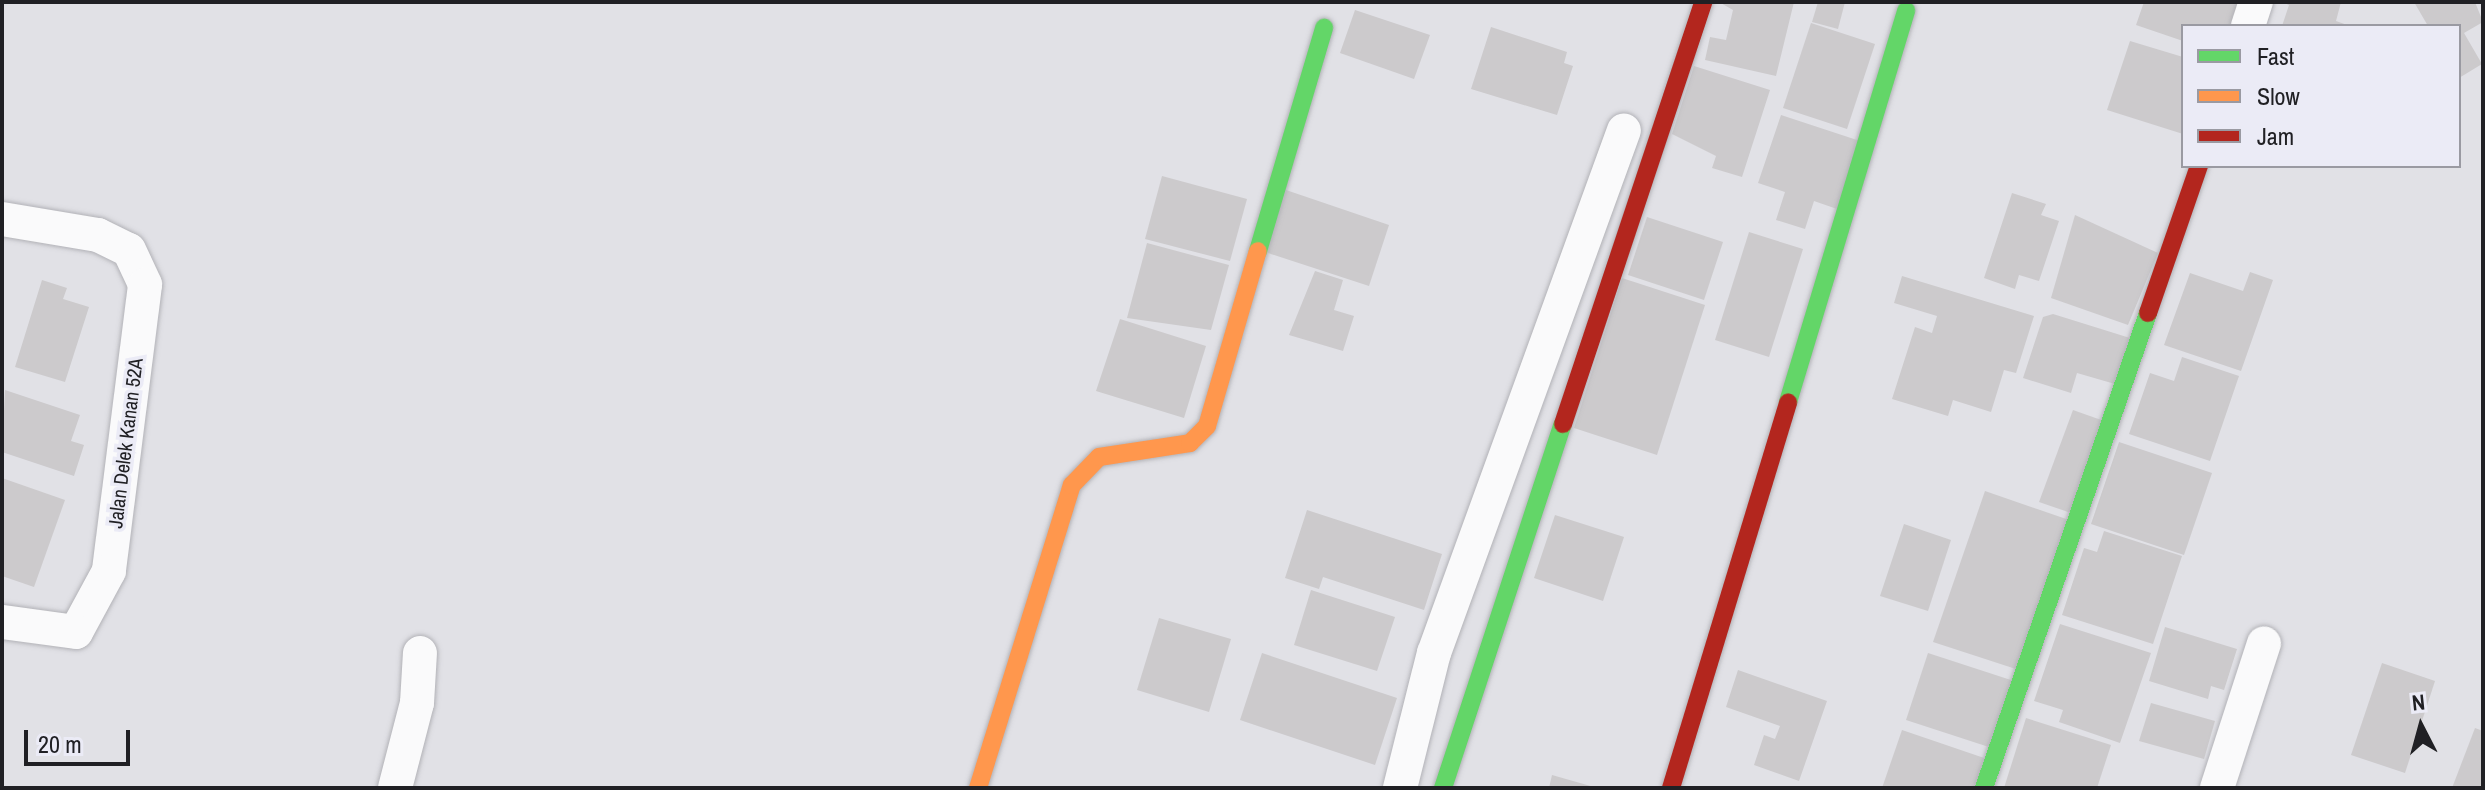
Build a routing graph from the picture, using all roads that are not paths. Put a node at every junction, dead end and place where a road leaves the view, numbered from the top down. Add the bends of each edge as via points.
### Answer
1 (1703, 2) edge
2 (2256, 2) edge
3 (1906, 10) dead end
4 (2249, 24) edge
5 (1324, 28) dead end
6 (1624, 130) dead end
7 (2198, 168) edge
8 (2, 219) edge
9 (2, 622) edge
10 (2264, 643) dead end
11 (420, 653) dead end
12 (395, 788) edge
13 (978, 788) edge
14 (1400, 788) edge
15 (1443, 788) edge
16 (1671, 788) edge
17 (1984, 788) edge
18 (2217, 788) edge

1 - 15 street
2 - 4 street
3 - 16 street
5 - 13 street via 1207,426 1190,443 1099,457 1072,485
6 - 14 street via 1434,653
7 - 17 street
8 - 9 street, Jalan Delek Kanan 52A via 98,235 129,250 145,285 109,571 76,632
10 - 18 street
11 - 12 street via 417,703

